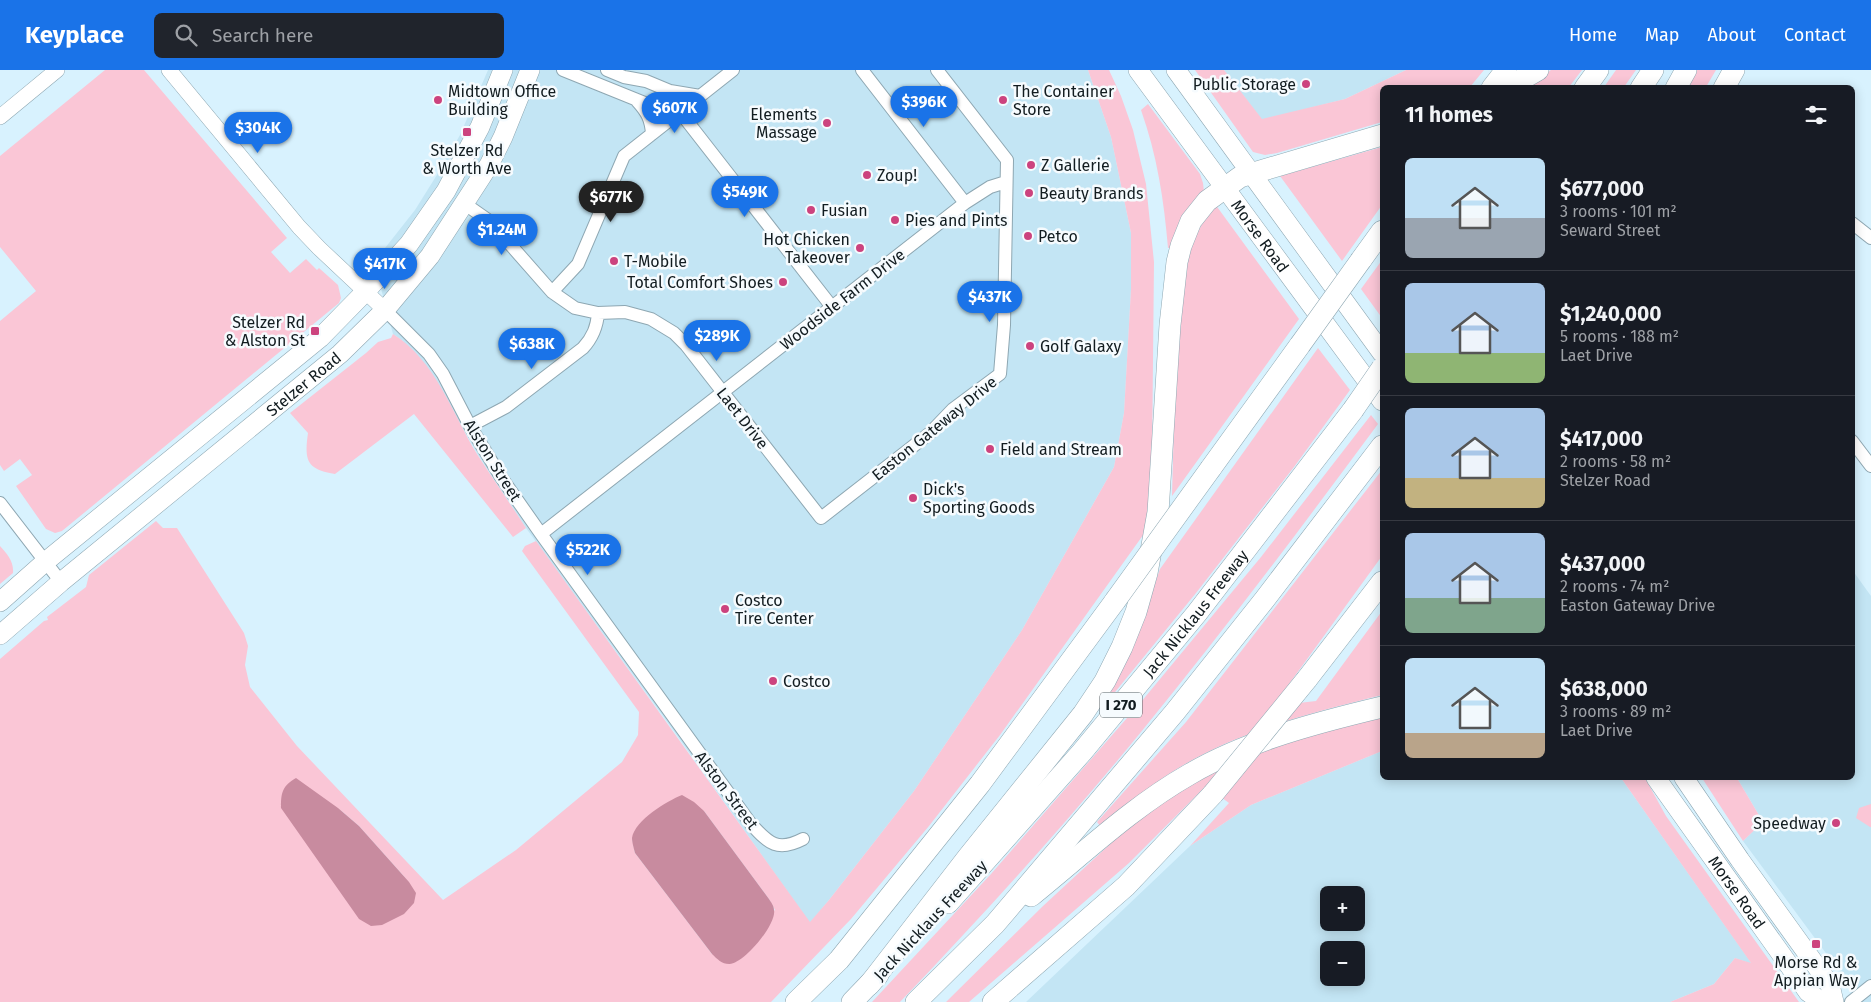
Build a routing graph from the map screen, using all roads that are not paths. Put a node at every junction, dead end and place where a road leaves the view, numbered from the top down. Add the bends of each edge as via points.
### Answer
1 (57, 70) edge
2 (170, 70) edge
3 (503, 70) edge
4 (530, 70) edge
5 (563, 70) edge
6 (607, 70) edge
7 (733, 70) edge
8 (862, 70) edge
9 (937, 70) edge
10 (1138, 70) edge
11 (1176, 70) edge
12 (1506, 70) edge
13 (1538, 70) edge
14 (1598, 70) edge
15 (1653, 70) edge
16 (1686, 70) edge
17 (1734, 70) edge
18 (1494, 85) edge
19 (1512, 85) edge
20 (1587, 85) edge
21 (1643, 85) edge
22 (1678, 85) edge
23 (1726, 85) edge
24 (670, 92) junction
25 (700, 96) junction
26 (634, 98) junction
27 (680, 112) junction
28 (0, 117) edge
29 (652, 134) junction
30 (1380, 136) edge
31 (1251, 173) junction
32 (1006, 182) junction
33 (1226, 187) junction
34 (965, 203) junction
35 (465, 204) junction
36 (1855, 226) edge
37 (1380, 234) edge
38 (1871, 238) edge
39 (365, 292) junction
40 (552, 292) junction
41 (832, 307) junction
42 (386, 310) junction
43 (598, 313) junction
44 (1380, 349) edge
45 (1380, 371) edge
46 (723, 392) junction
47 (1380, 398) edge
48 (470, 426) junction
49 (1855, 444) edge
50 (1380, 448) edge
51 (1870, 462) edge
52 (0, 503) edge
53 (821, 518) joint
54 (541, 534) junction
55 (45, 562) junction
56 (61, 582) junction
57 (1380, 585) edge
58 (0, 602) edge
59 (0, 634) edge
60 (1380, 707) edge
61 (1657, 780) edge
62 (1685, 780) edge
63 (803, 839) dead end
64 (1126, 886) junction
65 (995, 924) junction
66 (869, 985) junction
67 (1871, 986) edge
68 (796, 1002) edge
69 (852, 1002) edge
70 (916, 1002) edge
71 (994, 1002) edge
72 (1015, 1002) edge
73 (1822, 1002) edge
74 (1834, 1002) edge
75 (1851, 1002) edge

1 - 28 street
2 - 39 street, Alston Street via 299,227
3 - 39 main road, Stelzer Road via 480,127 446,191 409,244
4 - 35 main road, Stelzer Road via 504,137
5 - 26 street
6 - 24 street
7 - 25 street
8 - 34 street
9 - 32 street, Easton Gateway Drive via 1007,160
10 - 33 main road, Morse Road
11 - 31 main road, Morse Road
12 - 18 highway
13 - 19 highway
14 - 20 highway
15 - 21 highway
16 - 22 highway
17 - 23 highway
24 - 25 street
24 - 27 street
25 - 27 street
26 - 27 street via 662,110
26 - 29 street via 647,111
27 - 29 street
27 - 41 street
29 - 40 street via 624,156 578,264
30 - 31 highway
31 - 33 highway via 1240,176
31 - 44 main road, Morse Road
32 - 34 street, Woodside Farm Drive via 990,187
32 - 53 street, Easton Gateway Drive via 1000,374
33 - 47 main road, Morse Road
33 - 66 highway via 1191,221 1177,262 1158,512 1147,573 1122,646 1105,681 1083,714
34 - 41 street, Woodside Farm Drive
35 - 40 street, Laet Drive via 495,225
35 - 42 main road, Stelzer Road via 430,256
36 - 38 street
37 - 68 highway, bridge via 980,784 839,960
39 - 42 street, Alston Street
39 - 55 main road, Stelzer Road via 320,338
40 - 43 street, Laet Drive via 575,308
41 - 46 street, Woodside Farm Drive
42 - 48 street, Alston Street via 429,354
42 - 56 main road, Stelzer Road via 340,354
43 - 46 street, Laet Drive via 624,312 651,319 674,333
43 - 48 street via 597,325 583,348 506,407
45 - 66 highway, Jack Nicklaus Freeway / I 270, bridge via 1197,613 1082,752 959,892
46 - 53 street, Laet Drive
46 - 54 street, Woodside Farm Drive
48 - 54 street, Alston Street
49 - 51 street
50 - 65 highway, I 270 via 1175,712
52 - 55 street
54 - 63 street, Alston Street via 764,839 790,846
55 - 56 street
55 - 58 main road, Stelzer Road
56 - 59 main road, Stelzer Road
57 - 64 highway, bridge via 1213,794
60 - 65 highway via 1329,720 1235,751 1190,773 1148,801
61 - 73 main road, Morse Road via 1808,992
62 - 74 main road, Morse Road via 1830,985
64 - 71 highway
64 - 72 highway
65 - 70 highway, I 270
66 - 69 highway, Jack Nicklaus Freeway / I 270
67 - 75 street

